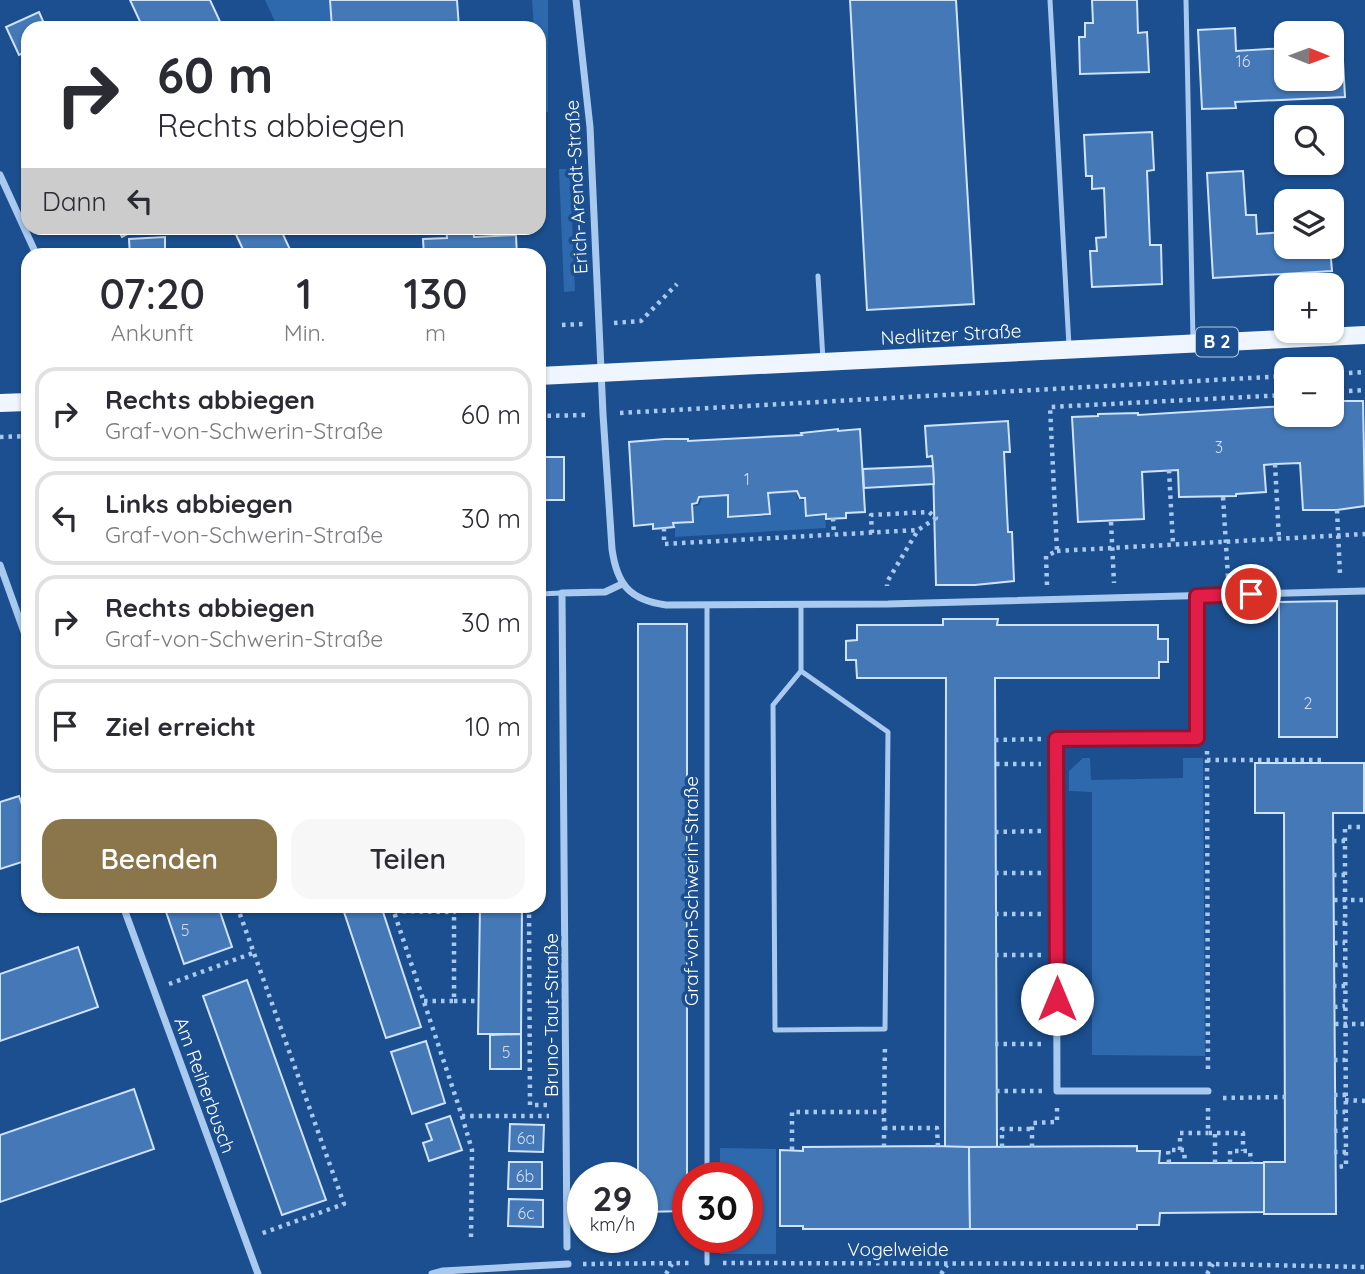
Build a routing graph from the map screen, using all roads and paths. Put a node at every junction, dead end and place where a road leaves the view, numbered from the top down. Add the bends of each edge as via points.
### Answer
1 (576, 0) edge
2 (1050, 0) edge
3 (1186, 0) edge
4 (0, 175) edge
5 (21, 221) edge
6 (818, 276) dead end
7 (677, 284) dead end
8 (600, 323) junction
9 (562, 325) dead end
10 (1365, 335) edge
11 (1193, 343) junction
12 (1069, 349) junction
13 (823, 362) junction
14 (1365, 372) edge
15 (601, 373) junction
16 (1344, 373) edge
17 (546, 376) edge
18 (1274, 377) edge
19 (1365, 390) edge
20 (1344, 391) edge
21 (1274, 396) edge
22 (21, 402) edge
23 (0, 403) edge
24 (603, 414) junction
25 (546, 416) edge
26 (21, 436) edge
27 (0, 437) edge
28 (1275, 464) dead end
29 (1169, 470) dead end
30 (1223, 497) dead end
31 (1337, 510) dead end
32 (833, 519) dead end
33 (1111, 522) dead end
34 (664, 528) dead end
35 (918, 530) junction
36 (872, 533) junction
37 (1365, 534) edge
38 (834, 535) junction
39 (1338, 535) junction
40 (1279, 539) junction
41 (1226, 542) junction
42 (1173, 544) junction
43 (1112, 548) junction
44 (1057, 551) junction
45 (0, 565) edge
46 (622, 584) junction
47 (1341, 592) junction
48 (1365, 592) edge
49 (562, 593) junction
50 (546, 594) edge
51 (1229, 595) junction
52 (1197, 596) junction
53 (1115, 598) junction
54 (1047, 600) junction
55 (888, 604) junction
56 (707, 605) junction
57 (801, 605) junction
58 (21, 624) edge
59 (801, 671) junction
60 (1197, 738) junction
61 (1056, 739) junction
62 (995, 740) dead end
63 (1207, 760) junction
64 (1321, 763) dead end
65 (996, 764) dead end
66 (1056, 764) junction
67 (1365, 827) edge
68 (1056, 831) junction
69 (995, 832) dead end
70 (1333, 841) dead end
71 (1345, 841) junction
72 (1056, 872) junction
73 (995, 873) dead end
74 (1334, 875) dead end
75 (1345, 875) junction
76 (1334, 900) dead end
77 (1345, 900) junction
78 (1365, 900) edge
79 (126, 913) edge
80 (239, 913) edge
81 (394, 913) edge
82 (454, 913) edge
83 (995, 914) dead end
84 (1056, 914) junction
85 (1334, 923) dead end
86 (1345, 923) junction
87 (1334, 943) dead end
88 (1345, 943) junction
89 (253, 953) junction
90 (1056, 955) junction
91 (995, 956) dead end
92 (1334, 965) dead end
93 (1345, 965) junction
94 (1345, 985) junction
95 (1334, 986) dead end
96 (153, 990) junction
97 (424, 1001) junction
98 (454, 1001) junction
99 (479, 1001) dead end
100 (522, 1001) dead end
101 (529, 1001) dead end
102 (1345, 1006) junction
103 (1334, 1007) dead end
104 (1335, 1024) dead end
105 (1345, 1024) junction
106 (1365, 1024) edge
107 (885, 1029) junction
108 (995, 1044) dead end
109 (1057, 1044) junction
110 (1334, 1060) dead end
111 (1345, 1060) junction
112 (996, 1091) dead end
113 (1057, 1091) junction
114 (1208, 1094) junction
115 (1334, 1094) dead end
116 (1285, 1097) dead end
117 (1345, 1097) junction
118 (1365, 1101) edge
119 (884, 1112) junction
120 (1334, 1112) dead end
121 (1345, 1112) junction
122 (462, 1116) junction
123 (567, 1116) junction
124 (884, 1128) junction
125 (1032, 1129) junction
126 (1334, 1130) dead end
127 (1345, 1130) junction
128 (1208, 1133) junction
129 (1215, 1133) junction
130 (884, 1146) dead end
131 (938, 1147) dead end
132 (1002, 1147) dead end
133 (1032, 1147) dead end
134 (792, 1150) dead end
135 (1180, 1150) junction
136 (1243, 1151) junction
137 (1334, 1152) dead end
138 (1346, 1152) junction
139 (567, 1162) edge
140 (707, 1162) edge
141 (1169, 1163) dead end
142 (1185, 1163) dead end
143 (1215, 1163) dead end
144 (1230, 1163) dead end
145 (1251, 1163) dead end
146 (1336, 1167) dead end
147 (471, 1238) dead end
148 (245, 1240) junction
149 (707, 1253) edge
150 (707, 1263) junction
151 (672, 1264) junction
152 (1213, 1264) junction
153 (568, 1265) joint
154 (947, 1265) junction
155 (1365, 1267) edge
156 (258, 1274) edge
157 (432, 1274) edge
158 (666, 1274) edge
159 (940, 1274) edge
160 (1207, 1274) edge

1 - 8 street, Erich-Arendt-Straße via 590,127
2 - 12 lane
3 - 11 lane
4 - 5 street
6 - 13 lane
7 - 8 path via 641,321
8 - 9 path
8 - 15 street, Erich-Arendt-Straße
10 - 11 main road, Nedlitzer Straße / B 2
11 - 12 main road, Nedlitzer Straße / B 2
12 - 13 main road, Nedlitzer Straße / B 2
13 - 15 main road, Nedlitzer Straße / B 2
14 - 16 path
15 - 17 main road, Nedlitzer Straße / B 2
15 - 24 street
18 - 24 path
19 - 20 path
21 - 44 path via 1050,407
22 - 23 main road
24 - 25 path
24 - 46 street via 614,567
26 - 27 path
28 - 40 path
29 - 42 path
30 - 41 path
31 - 39 path
32 - 38 path
33 - 43 path
34 - 38 path via 664,544
35 - 36 path
35 - 36 path via 936,518 929,512 871,515
35 - 55 path via 887,582
36 - 38 path
37 - 39 path
39 - 40 path
39 - 47 path
40 - 41 path
41 - 42 path
41 - 51 path
42 - 43 path
43 - 44 path
43 - 53 path
44 - 54 path via 1046,556
45 - 58 street
46 - 49 street via 605,592
46 - 56 street via 647,603
47 - 48 street
47 - 51 street
49 - 50 lane
49 - 123 street, Bruno-Taut-Straße
51 - 52 street
52 - 53 street
52 - 60 street
53 - 54 street
54 - 55 street
55 - 57 street
56 - 57 street
56 - 140 lane, Graf-von-Schwerin-Straße
57 - 59 lane
59 - 107 lane via 888,732
59 - 107 lane via 773,705 775,1030
60 - 61 street
60 - 63 path via 1207,738
61 - 62 path
61 - 66 street
63 - 64 path
63 - 114 path
65 - 66 path
66 - 68 street
67 - 71 path via 1345,827
68 - 69 path
68 - 72 street
70 - 71 path
71 - 75 path
72 - 73 path
72 - 84 street
74 - 75 path
75 - 77 path
76 - 77 path
77 - 78 path
77 - 86 path
79 - 96 street, Am Reiherbusch
80 - 89 path
81 - 97 path
82 - 98 path
83 - 84 path
84 - 90 street
85 - 86 path
86 - 88 path
87 - 88 path
88 - 93 path
89 - 96 path
89 - 148 path via 344,1204
90 - 91 path
90 - 109 street
92 - 93 path
93 - 94 path
94 - 95 path
94 - 102 path
96 - 148 street, Am Reiherbusch
97 - 98 path
97 - 122 path
98 - 99 path
100 - 101 path
102 - 103 path
102 - 105 path
104 - 105 path
105 - 106 path
105 - 111 path
107 - 119 path
108 - 109 path
109 - 113 street
110 - 111 path
111 - 117 path
112 - 113 path
113 - 114 street
113 - 125 path via 1057,1122 1032,1123
114 - 116 path
114 - 128 path
115 - 117 path
117 - 118 path
117 - 121 path
119 - 124 path
119 - 134 path via 792,1112
120 - 121 path
121 - 127 path
122 - 123 path
122 - 147 path via 472,1150
123 - 139 street, Bruno-Taut-Straße
124 - 130 path
124 - 131 path via 937,1128
125 - 132 path via 1002,1129
125 - 133 path
126 - 127 path
127 - 138 path
128 - 129 path
128 - 135 path via 1180,1133
129 - 136 path via 1242,1133
129 - 143 path
135 - 141 path via 1168,1150
135 - 142 path via 1184,1150
136 - 144 path via 1230,1151
136 - 145 path via 1250,1151
137 - 138 path
138 - 146 path via 1346,1166
148 - 156 street, Am Reiherbusch
149 - 150 lane
150 - 151 path, Vogelweide
150 - 154 path, Vogelweide
151 - 153 path, Vogelweide
151 - 158 path
152 - 154 path, Vogelweide
152 - 155 path, Vogelweide
152 - 160 path
153 - 157 street
154 - 159 path

